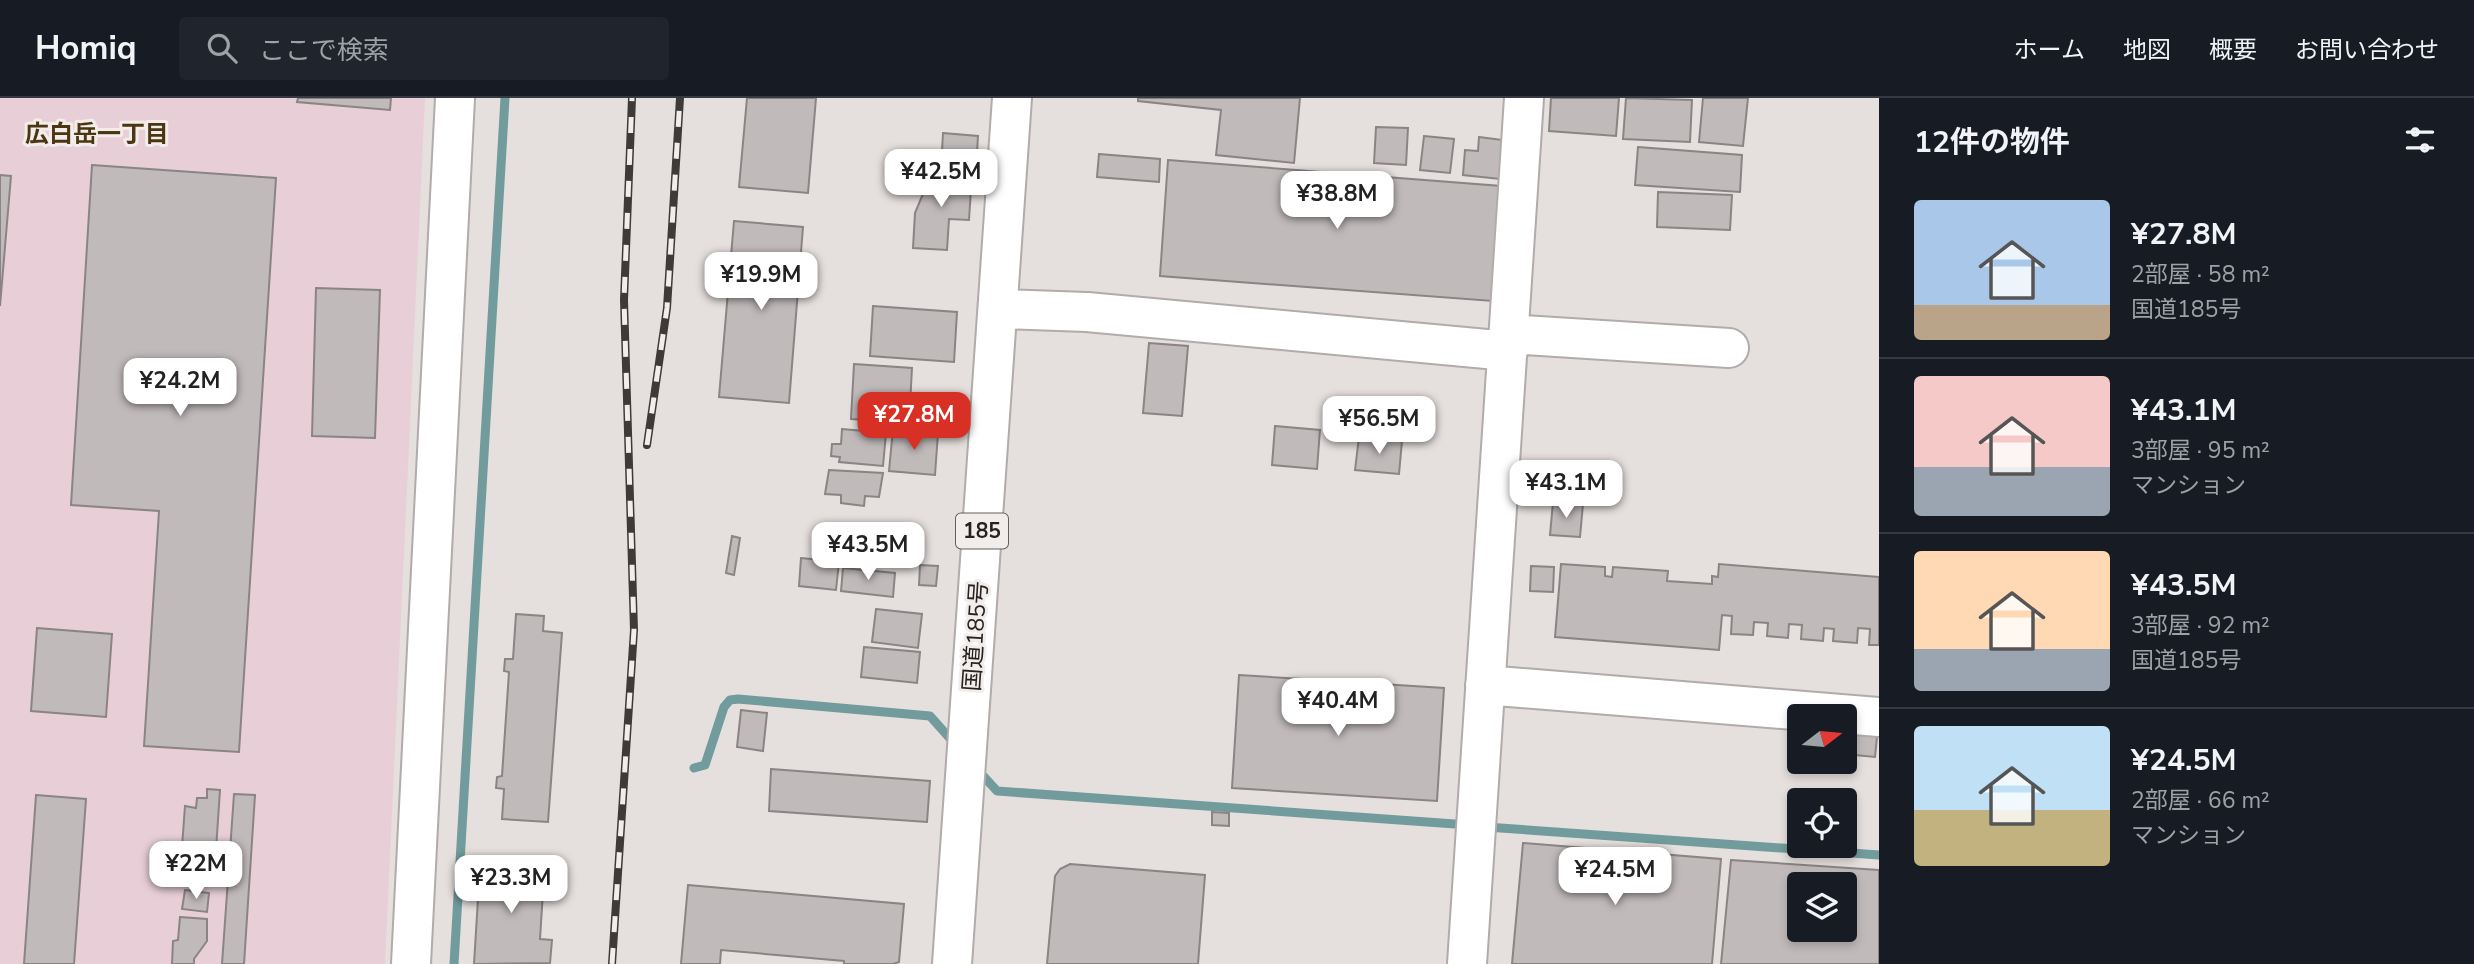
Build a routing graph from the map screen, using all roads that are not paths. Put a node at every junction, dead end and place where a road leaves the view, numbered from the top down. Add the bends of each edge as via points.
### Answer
1 (455, 98) edge
2 (1012, 98) edge
3 (1524, 98) edge
4 (998, 309) junction
5 (1508, 343) junction
6 (1729, 348) dead end
7 (1485, 685) junction
8 (1879, 717) edge
9 (1488, 815) junction
10 (411, 964) edge
11 (952, 964) edge
12 (1467, 964) edge
13 (1483, 964) edge

1 - 10 main road
2 - 4 main road, 国道185号 / 185
3 - 5 main road
4 - 5 main road
4 - 11 main road, 国道185号 / 185
5 - 6 main road
5 - 7 main road
7 - 8 main road
7 - 9 main road
9 - 12 main road
9 - 13 main road

